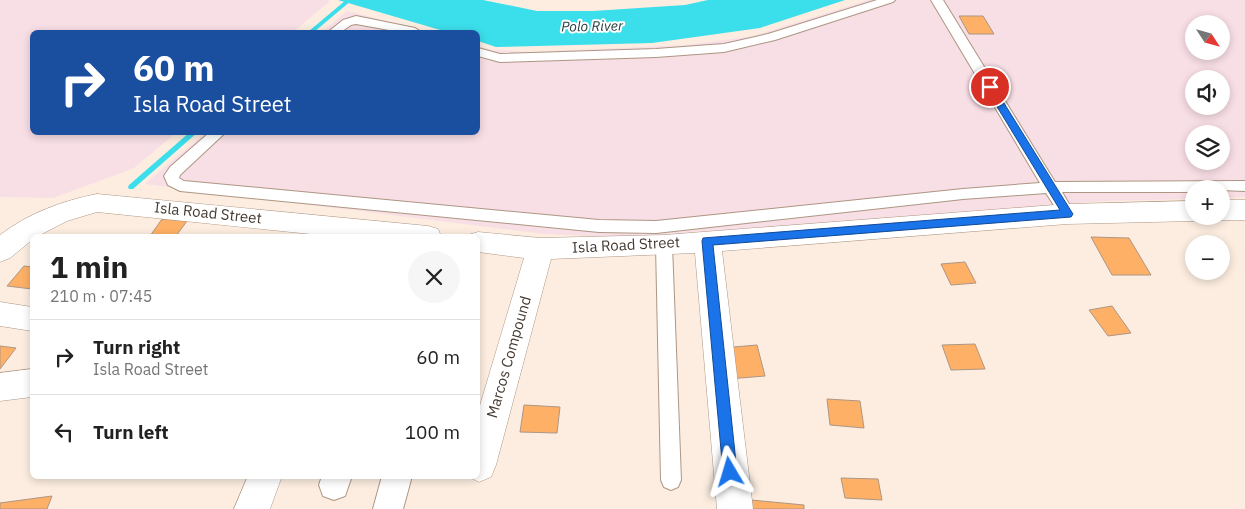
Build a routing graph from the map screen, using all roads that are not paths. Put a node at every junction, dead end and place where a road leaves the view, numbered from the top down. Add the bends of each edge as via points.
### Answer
1 (889, 0) edge
2 (937, 0) edge
3 (337, 30) edge
4 (404, 30) edge
5 (480, 53) edge
6 (216, 135) edge
7 (1245, 186) edge
8 (1051, 187) junction
9 (1230, 210) edge
10 (1245, 210) edge
11 (1185, 211) edge
12 (1067, 214) junction
13 (341, 232) edge
14 (383, 234) edge
15 (707, 241) junction
16 (480, 242) edge
17 (664, 245) junction
18 (1, 249) edge
19 (540, 249) junction
20 (0, 314) edge
21 (30, 319) edge
22 (30, 383) edge
23 (0, 387) edge
24 (480, 464) dead end
25 (264, 479) edge
26 (397, 479) edge
27 (671, 480) dead end
28 (252, 509) edge
29 (388, 509) edge
30 (735, 509) edge

1 - 5 lane via 771,37 724,48 500,58
2 - 8 lane
3 - 4 lane via 356,20
6 - 8 lane via 175,171 171,176 173,181 180,186 599,226 656,227
7 - 8 lane
8 - 12 lane
9 - 10 street
11 - 12 street, Isla Road Street
12 - 15 street, Isla Road Street
13 - 14 street, Isla Road Street
13 - 18 street, Isla Road Street via 96,202 60,212
15 - 17 street, Isla Road Street
15 - 30 street
16 - 19 street, Isla Road Street
17 - 19 street, Isla Road Street
17 - 27 lane
19 - 24 street, Marcos Compound
20 - 21 street
22 - 23 street
25 - 28 street
26 - 29 street

